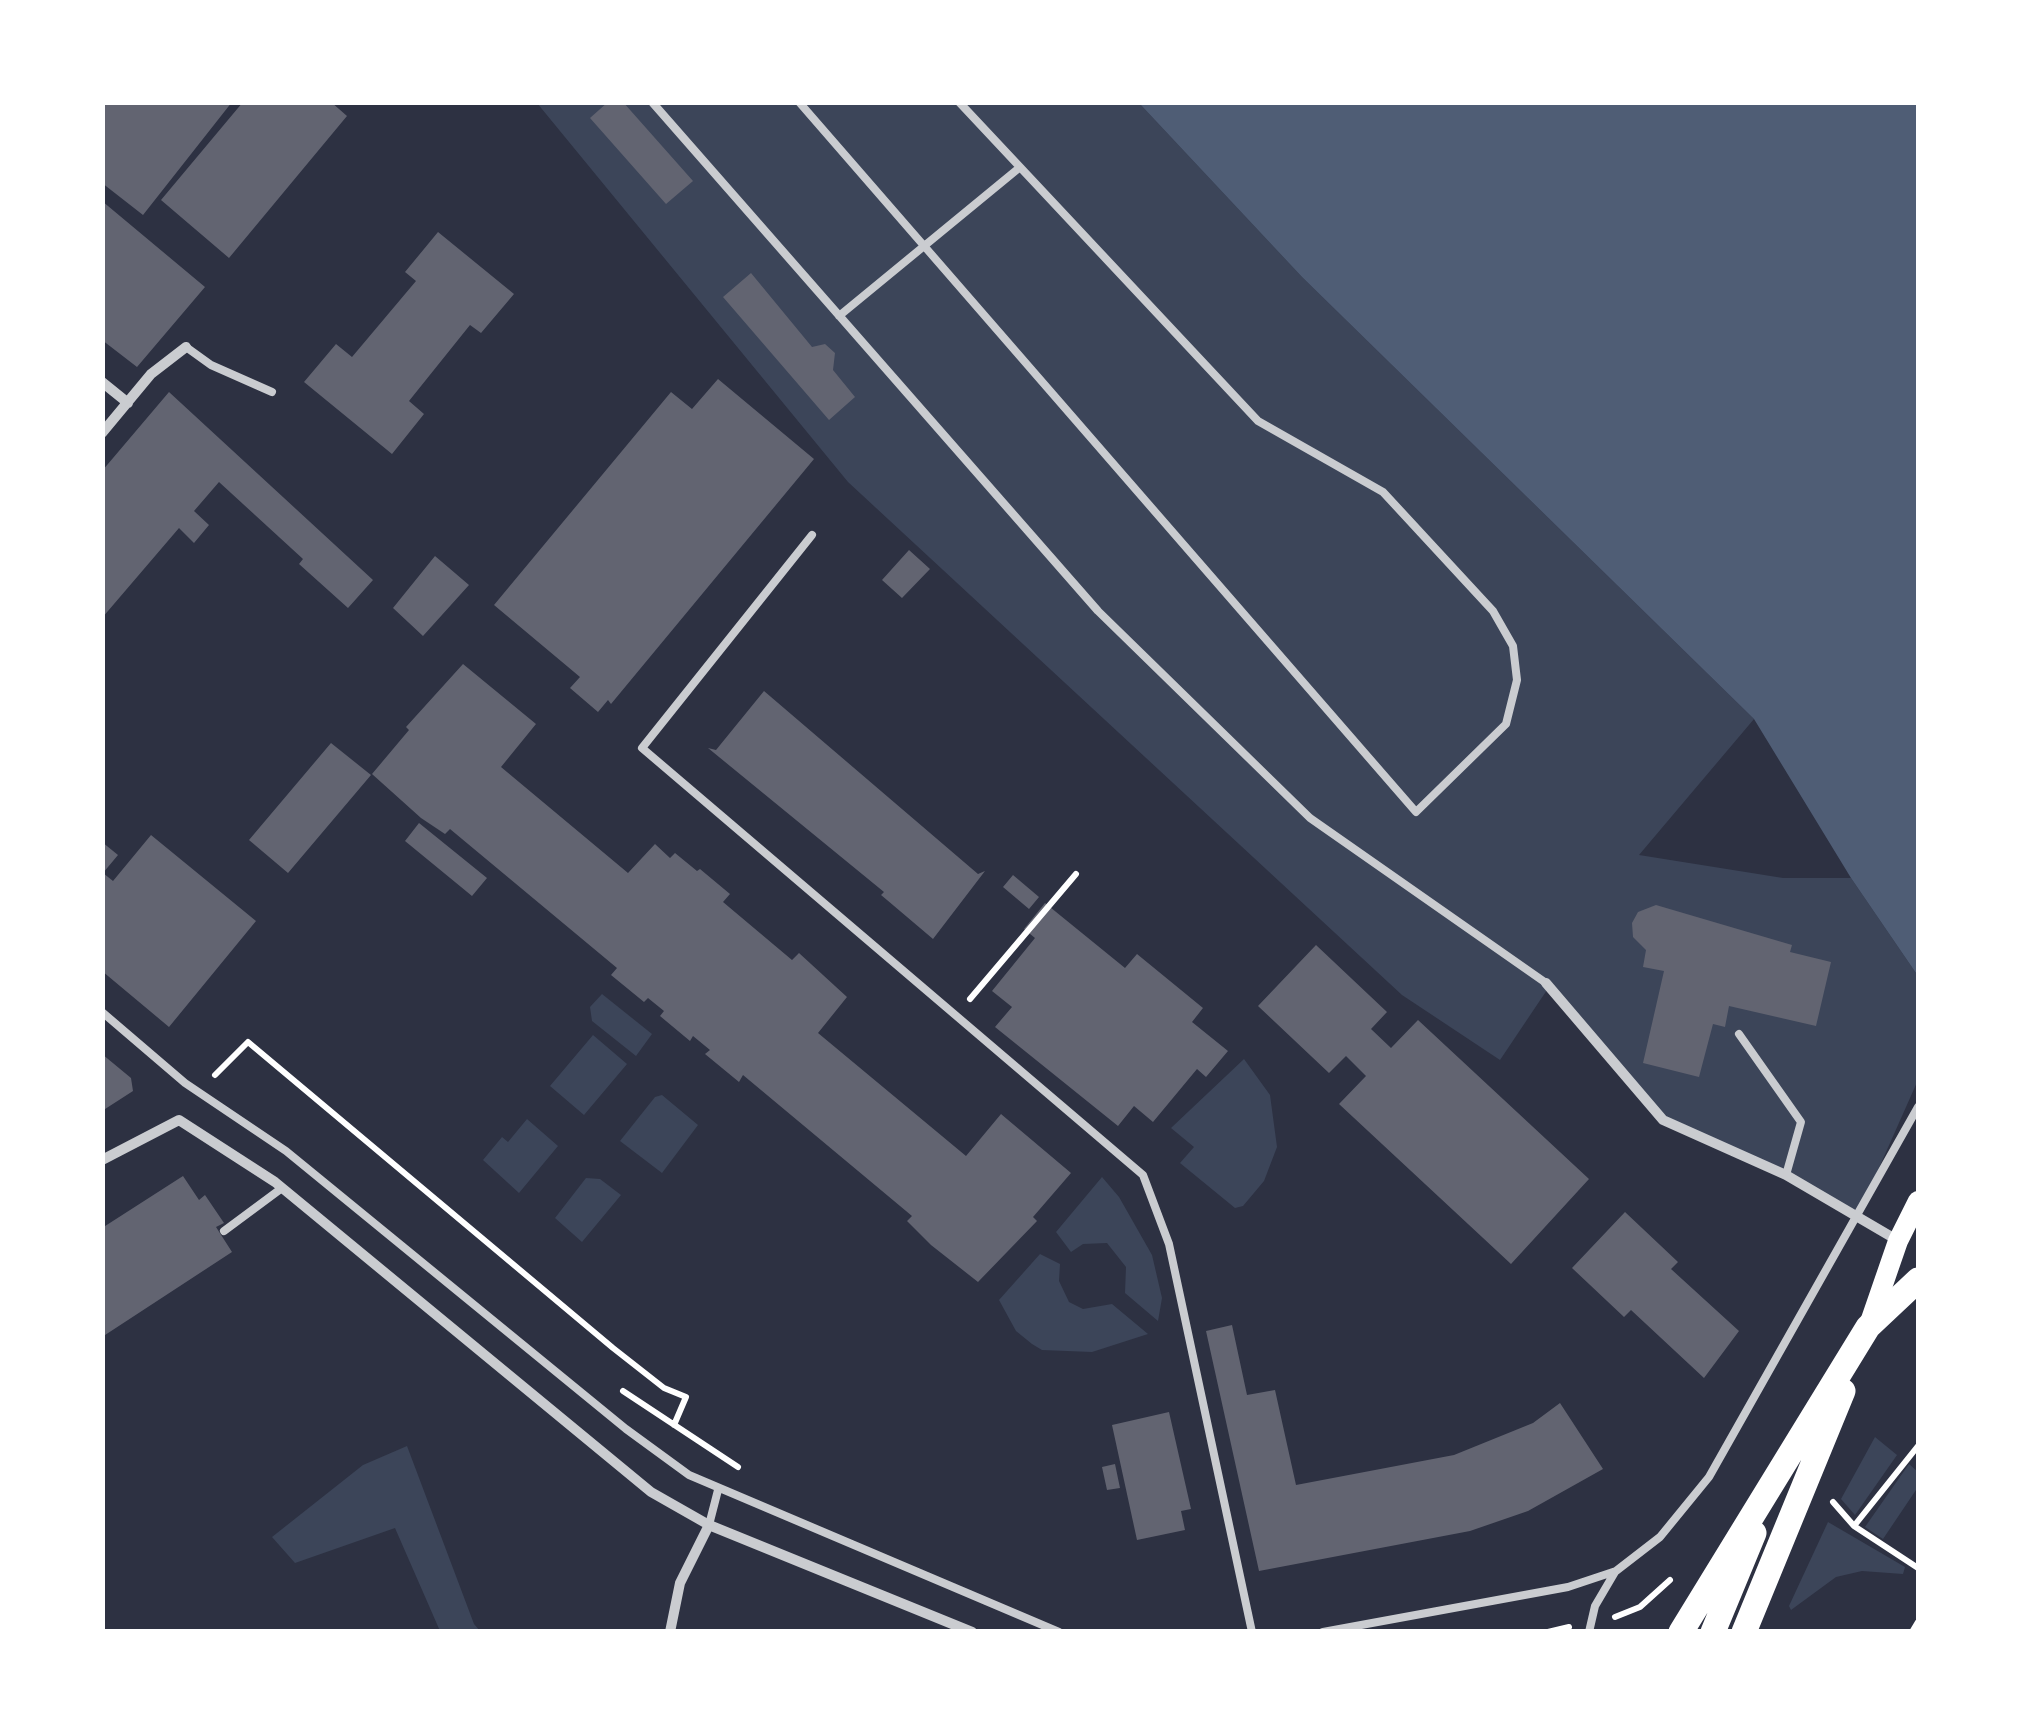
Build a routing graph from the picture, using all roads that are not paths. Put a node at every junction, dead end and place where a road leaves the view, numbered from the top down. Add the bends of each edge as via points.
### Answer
1 (652, 102) edge
2 (799, 102) edge
3 (959, 102) edge
4 (1019, 168) junction
5 (922, 248) junction
6 (839, 316) junction
7 (186, 347) joint
8 (102, 382) edge
9 (272, 392) dead end
10 (128, 402) junction
11 (102, 432) edge
12 (812, 535) dead end
13 (1546, 983) joint
14 (102, 1012) edge
15 (1739, 1034) dead end
16 (1918, 1107) edge
17 (102, 1160) edge
18 (1786, 1175) junction
19 (282, 1188) junction
20 (1918, 1201) edge
21 (1858, 1215) junction
22 (224, 1231) dead end
23 (1898, 1241) junction
24 (1918, 1280) edge
25 (1868, 1327) junction
26 (1777, 1472) junction
27 (718, 1490) junction
28 (709, 1525) junction
29 (1616, 1570) junction
30 (670, 1632) edge
31 (972, 1632) edge
32 (1060, 1632) edge
33 (1252, 1632) edge
34 (1323, 1632) edge
35 (1588, 1632) edge
36 (1681, 1632) edge
37 (1713, 1632) edge
38 (1744, 1632) edge

1 - 6 lane
2 - 5 lane
3 - 4 lane
4 - 5 lane
4 - 5 lane via 1258,422 1382,492 1492,611 1514,646 1517,680 1506,724 1416,812
5 - 6 lane
6 - 13 lane via 1098,610 1310,818
7 - 9 lane
7 - 10 street via 150,374
8 - 10 street
10 - 11 street
12 - 33 lane via 642,748 1143,1175 1169,1244
13 - 18 street via 1663,1120
14 - 27 lane via 185,1083 286,1151 626,1429
15 - 18 lane via 1801,1122
16 - 21 lane
17 - 19 street via 179,1120
18 - 21 street
19 - 22 lane
19 - 28 street via 636,1480
20 - 23 main road
21 - 23 street
21 - 29 lane via 1709,1477 1660,1538
23 - 25 main road
24 - 25 main road
25 - 26 main road
25 - 38 main road
26 - 36 main road
26 - 37 main road
27 - 28 lane
27 - 32 lane
28 - 30 street via 680,1584
28 - 31 street
29 - 34 lane via 1568,1587
29 - 35 lane

